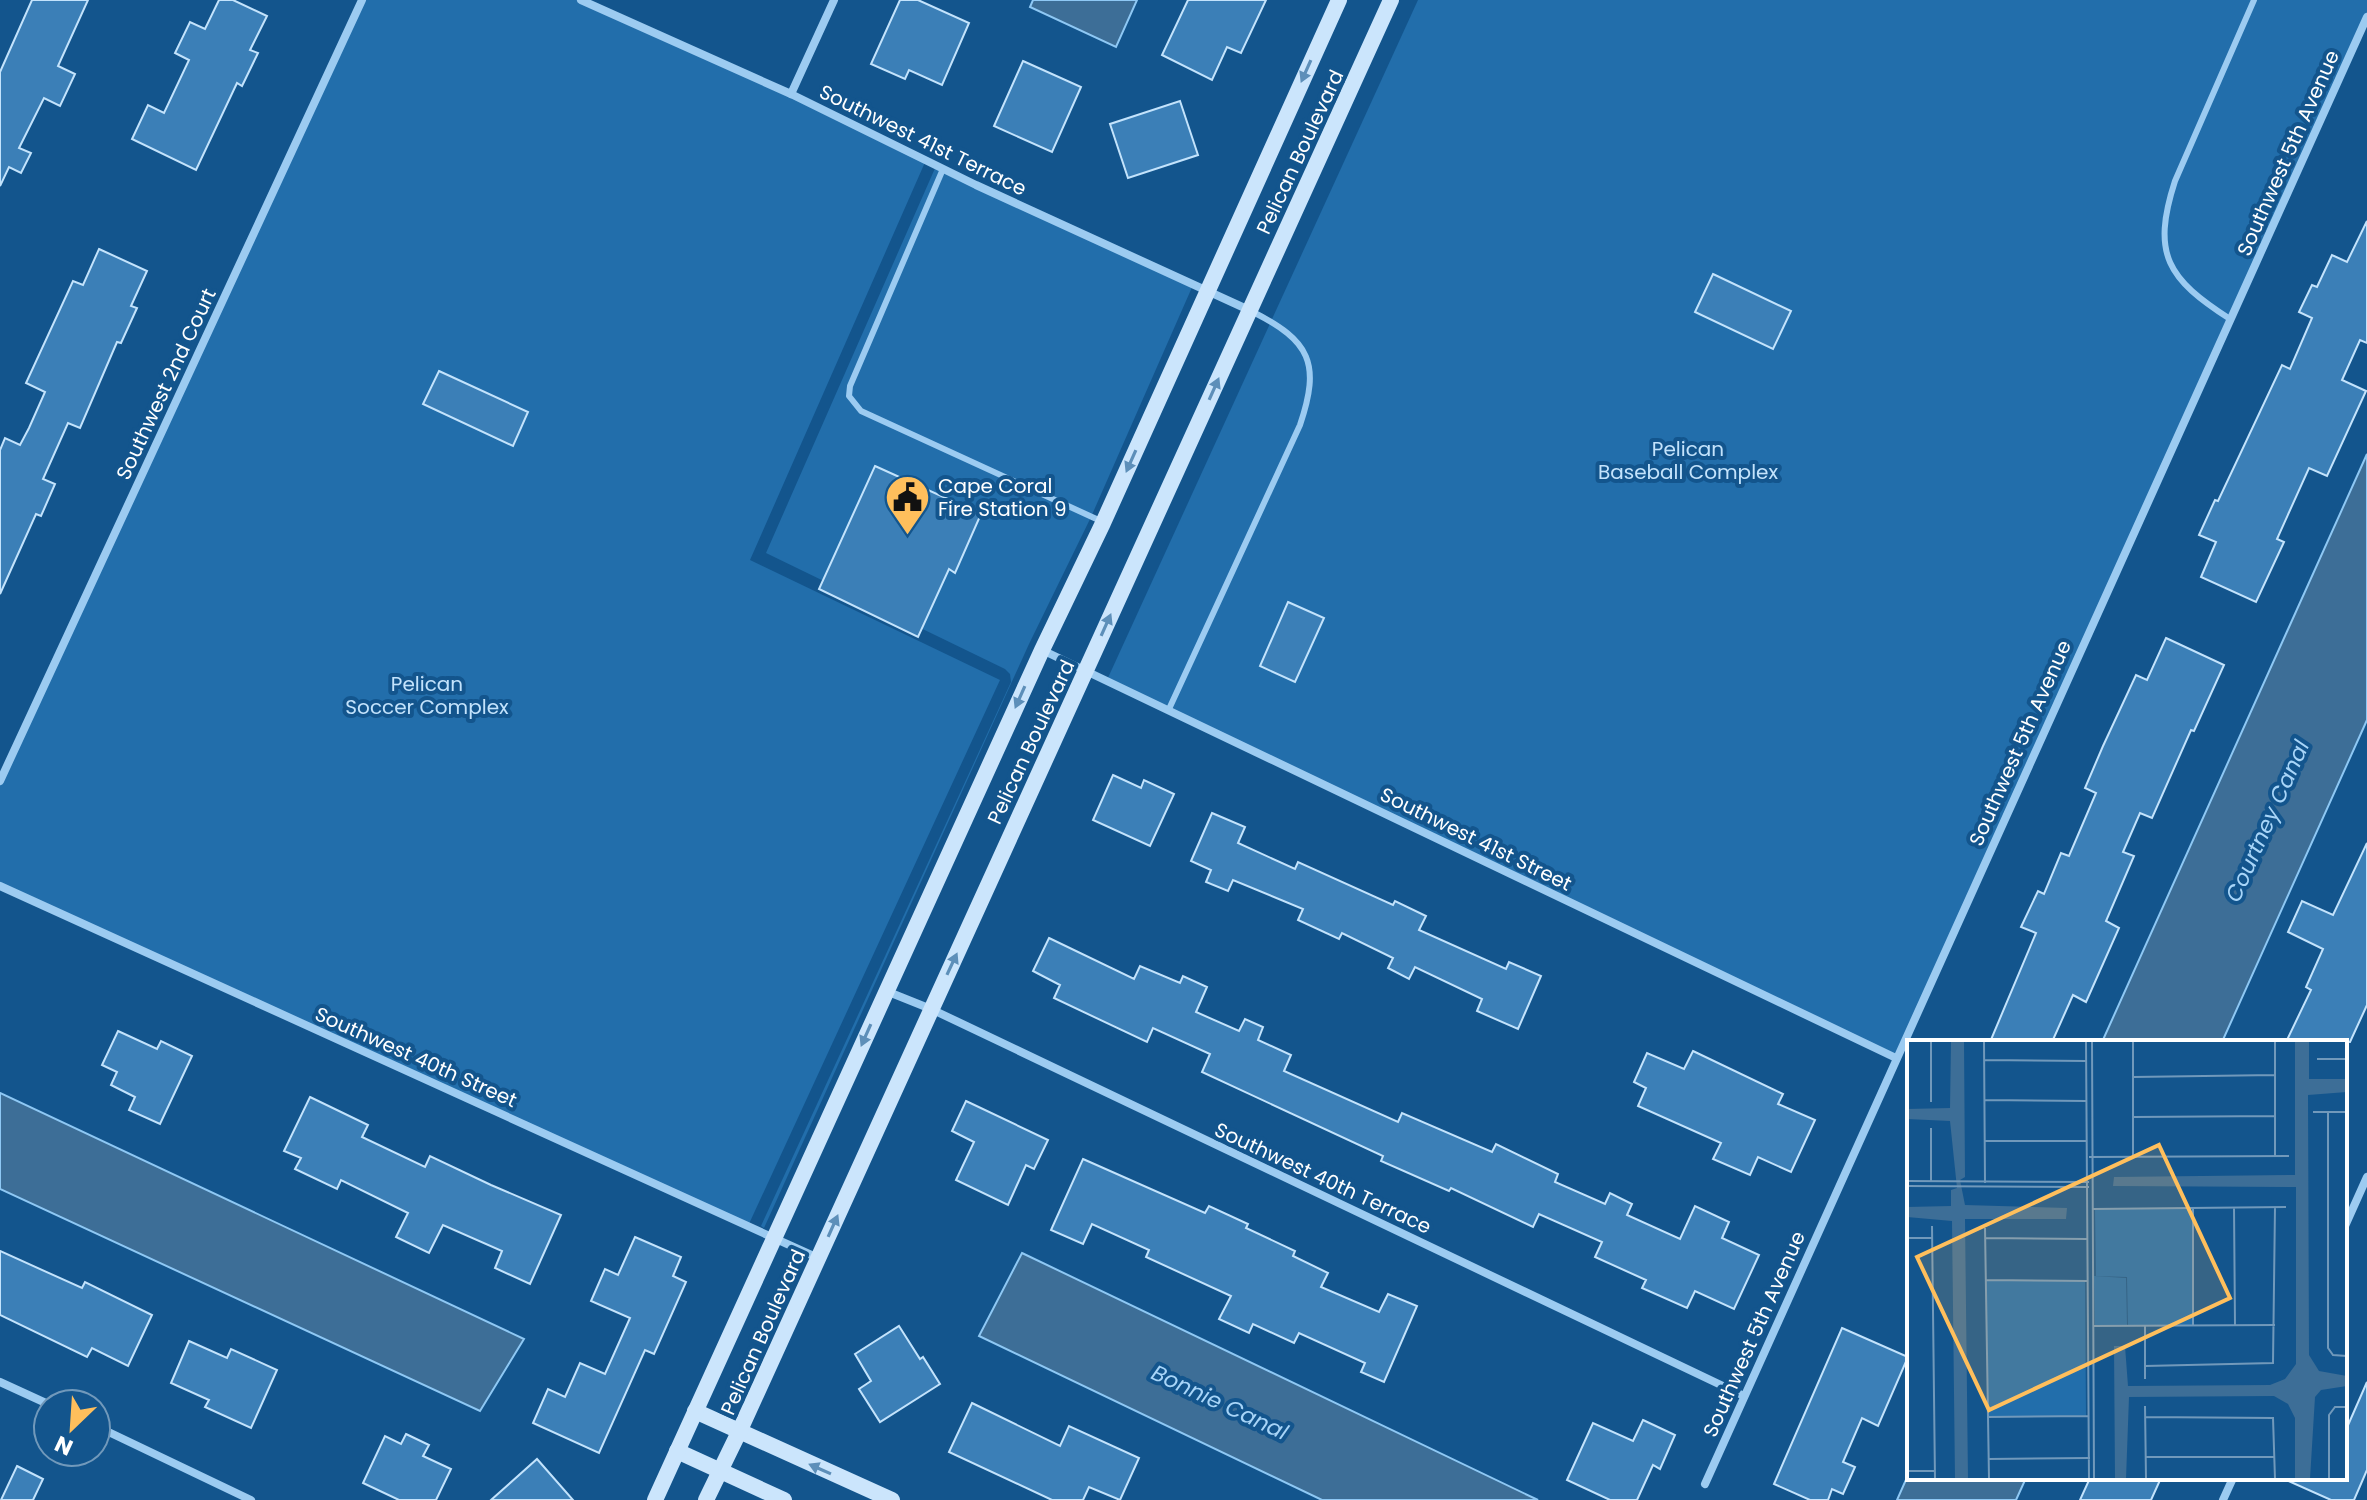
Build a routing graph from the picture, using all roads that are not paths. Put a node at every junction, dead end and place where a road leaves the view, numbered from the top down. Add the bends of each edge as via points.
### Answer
1 (362, 0) edge
2 (581, 0) edge
3 (834, 0) edge
4 (1339, 0) edge
5 (1391, 0) edge
6 (2254, 0) edge
7 (2367, 17) edge
8 (791, 94) junction
9 (943, 169) junction
10 (1206, 290) junction
11 (1250, 310) junction
12 (2230, 319) junction
13 (1103, 523) junction
14 (1042, 650) junction
15 (1086, 670) junction
16 (1169, 709) junction
17 (0, 781) edge
18 (0, 886) edge
19 (886, 991) junction
20 (931, 1009) junction
21 (1896, 1058) junction
22 (2367, 1177) edge
23 (2347, 1222) edge
24 (774, 1238) junction
25 (818, 1258) junction
26 (0, 1382) edge
27 (1744, 1396) junction
28 (32, 1397) edge
29 (695, 1411) junction
30 (740, 1430) junction
31 (112, 1434) edge
32 (677, 1451) junction
33 (720, 1469) junction
34 (2232, 1480) edge
35 (1705, 1484) dead end
36 (251, 1500) edge
37 (655, 1500) edge
38 (706, 1500) edge
39 (784, 1500) edge
40 (892, 1500) edge
41 (2223, 1500) edge

1 - 17 street, Southwest 2nd Court
2 - 8 street, Southwest 41st Terrace
3 - 8 street
4 -> 10 street, Pelican Boulevard
5 - 11 street, Pelican Boulevard
6 - 12 lane via 2175,181 2164,235 2168,260 2180,280
7 - 12 street, Southwest 5th Avenue
8 - 9 street, Southwest 41st Terrace
9 - 10 street, Southwest 41st Terrace
9 - 13 lane via 849,396 861,411
10 - 11 street, Southwest 41st Terrace
10 -> 13 street, Pelican Boulevard
15 -> 11 street, Pelican Boulevard
11 - 16 lane via 1297,339 1308,359 1309,401
12 - 21 street, Southwest 5th Avenue
13 - 14 street, Pelican Boulevard
14 - 15 street, Southwest 41st Street
14 -> 19 street, Pelican Boulevard
15 - 16 street, Southwest 41st Street
20 -> 15 street, Pelican Boulevard
16 - 21 street, Southwest 41st Street
18 - 24 street, Southwest 40th Street
19 - 20 street, Southwest 40th Terrace
19 -> 24 street, Pelican Boulevard
25 -> 20 street, Pelican Boulevard
20 - 27 street, Southwest 40th Terrace
21 - 27 street, Southwest 5th Avenue
22 - 23 street
24 - 25 street, Southwest 40th Street
24 - 29 street, Pelican Boulevard
25 - 30 street, Pelican Boulevard
26 - 28 street
27 - 35 street, Southwest 5th Avenue
29 - 30 street
29 - 32 street, Pelican Boulevard
30 - 33 street, Pelican Boulevard
40 -> 30 street
31 - 36 street
32 - 33 street
32 - 37 street, Pelican Boulevard
33 - 38 street, Pelican Boulevard
33 - 39 street
34 - 41 street

